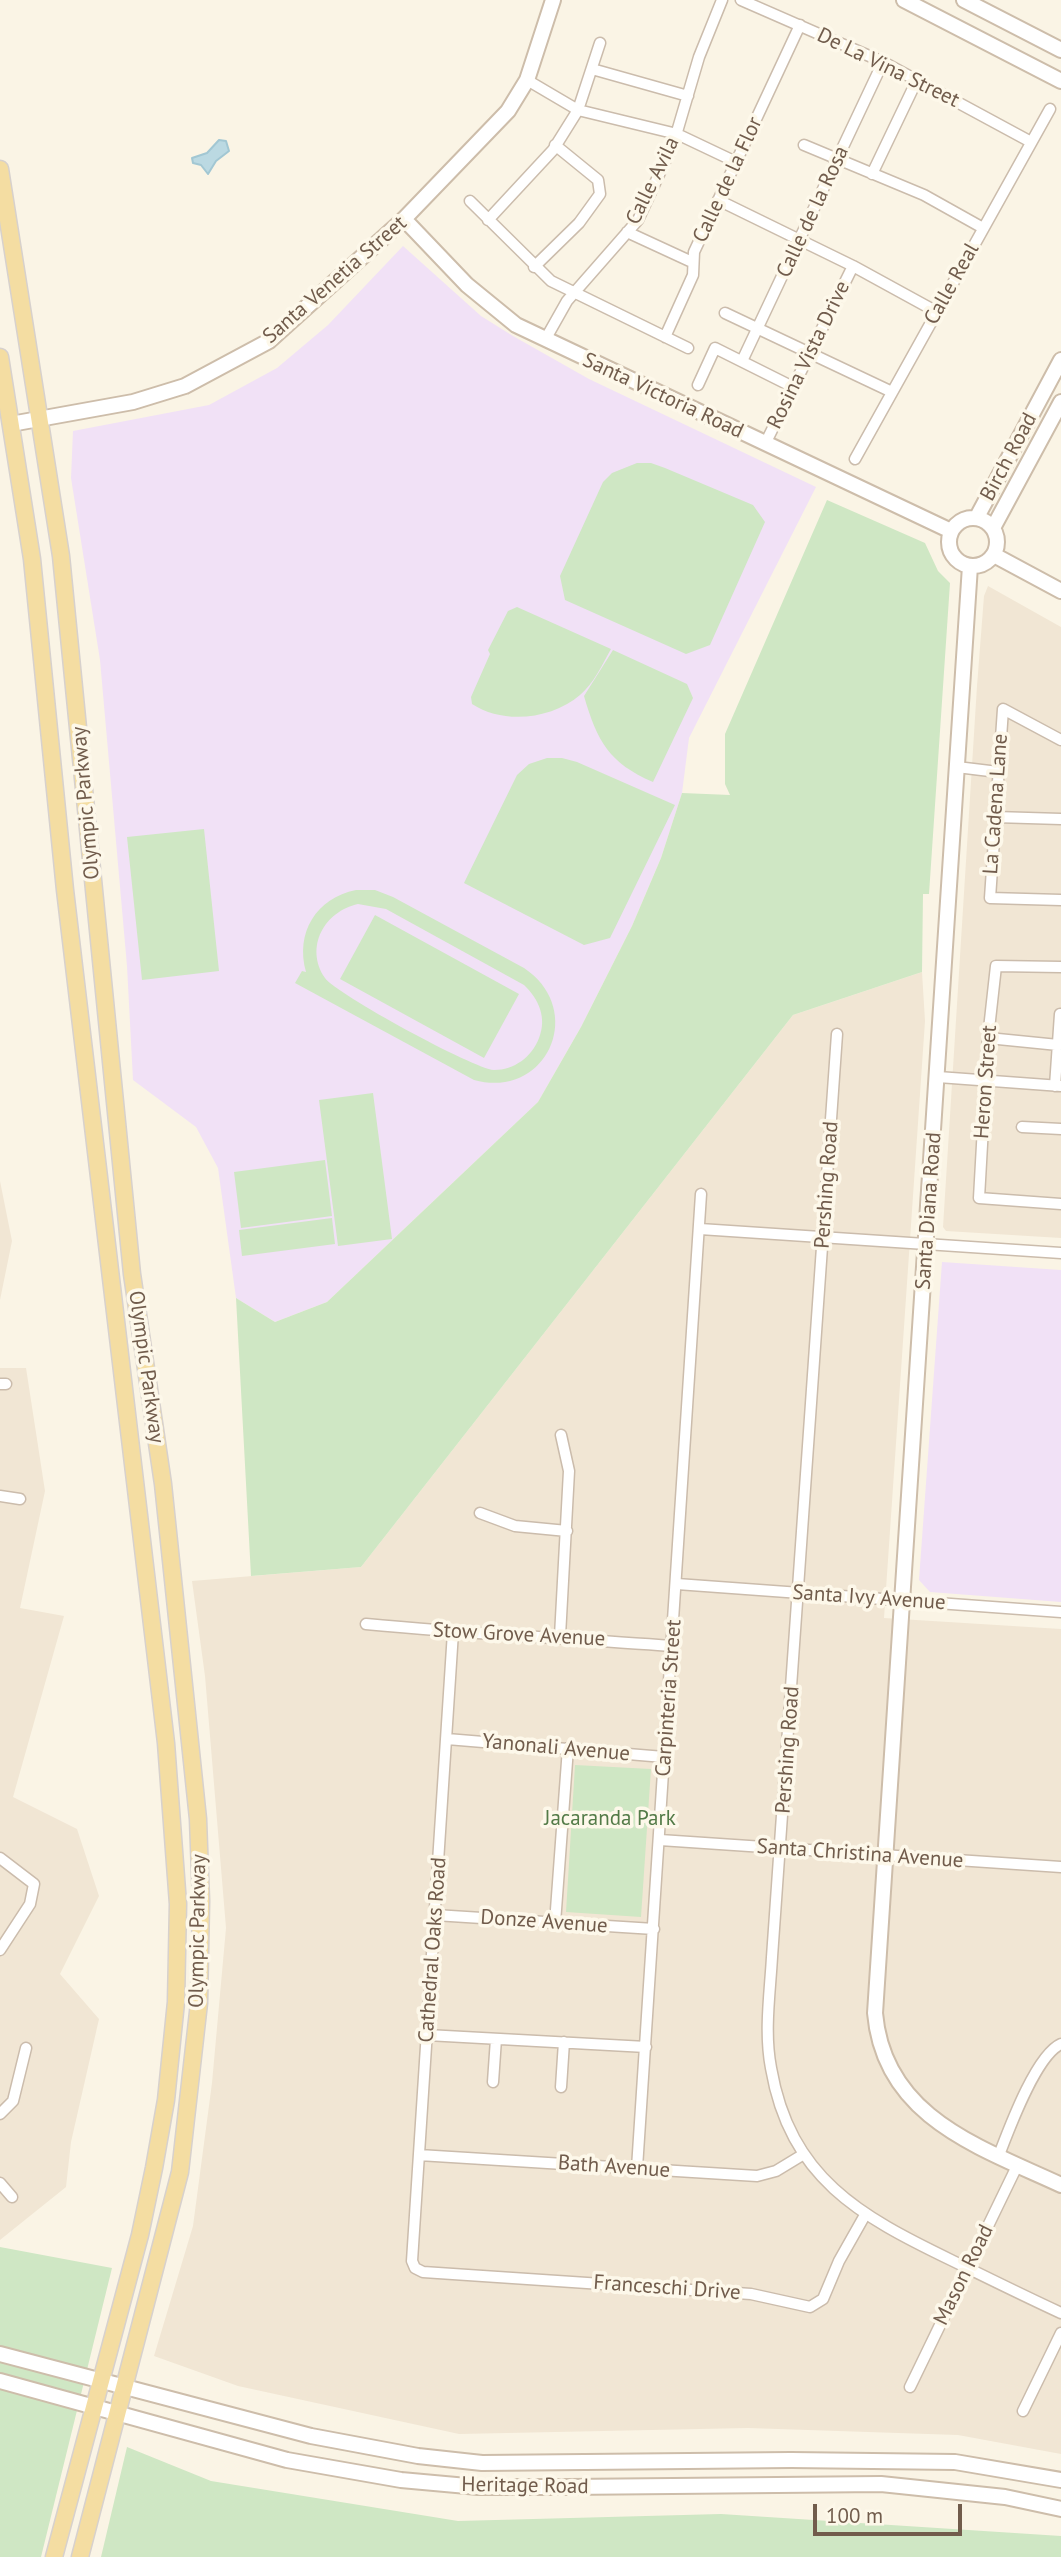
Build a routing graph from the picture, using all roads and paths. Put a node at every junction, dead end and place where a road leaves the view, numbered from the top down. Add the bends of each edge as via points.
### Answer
1 (553, 0) edge
2 (722, 0) edge
3 (741, 0) edge
4 (904, 0) edge
5 (964, 0) edge
6 (800, 25) junction
7 (600, 43) dead end
8 (1061, 50) edge
9 (883, 62) junction
10 (592, 69) junction
11 (527, 80) junction
12 (916, 80) junction
13 (1061, 80) edge
14 (688, 96) junction
15 (1050, 109) dead end
16 (578, 110) junction
17 (677, 134) junction
18 (1031, 142) junction
19 (555, 145) junction
20 (804, 145) dead end
21 (838, 160) junction
22 (736, 162) junction
23 (0, 169) edge
24 (872, 174) junction
25 (718, 200) junction
26 (470, 201) dead end
27 (404, 219) junction
28 (488, 220) junction
29 (984, 228) junction
30 (627, 232) junction
31 (799, 240) junction
32 (692, 262) junction
33 (853, 266) junction
34 (534, 267) junction
35 (572, 294) junction
36 (937, 312) junction
37 (724, 313) dead end
38 (757, 329) junction
39 (665, 337) junction
40 (545, 340) junction
41 (688, 348) dead end
42 (810, 353) junction
43 (0, 357) edge
44 (1061, 360) edge
45 (742, 362) junction
46 (1056, 380) edge
47 (698, 385) dead end
48 (793, 387) junction
49 (892, 392) junction
50 (1061, 402) edge
51 (37, 419) junction
52 (11, 424) junction
53 (765, 444) junction
54 (855, 458) dead end
55 (977, 517) junction
56 (993, 527) junction
57 (951, 531) junction
58 (994, 555) junction
59 (970, 566) junction
60 (1061, 591) edge
61 (1061, 740) edge
62 (957, 767) junction
63 (999, 772) junction
64 (995, 817) junction
65 (1061, 819) edge
66 (1061, 900) edge
67 (1061, 967) edge
68 (1060, 1014) edge
69 (107, 1021) junction
70 (81, 1025) junction
71 (837, 1034) dead end
72 (988, 1038) junction
73 (1058, 1045) junction
74 (938, 1077) junction
75 (985, 1081) junction
76 (1058, 1086) edge
77 (1022, 1127) dead end
78 (1061, 1129) edge
79 (701, 1194) dead end
80 (1061, 1204) edge
81 (700, 1229) junction
82 (823, 1237) junction
83 (927, 1244) junction
84 (1061, 1253) edge
85 (561, 1435) dead end
86 (0, 1496) edge
87 (20, 1499) dead end
88 (480, 1513) dead end
89 (566, 1531) junction
90 (677, 1584) junction
91 (798, 1593) junction
92 (901, 1600) junction
93 (1061, 1612) edge
94 (366, 1624) dead end
95 (453, 1632) junction
96 (560, 1636) junction
97 (672, 1646) junction
98 (447, 1738) junction
99 (568, 1748) junction
100 (664, 1757) junction
101 (660, 1840) junction
102 (781, 1849) junction
103 (884, 1855) junction
104 (0, 1858) edge
105 (1061, 1867) edge
106 (435, 1915) junction
107 (555, 1923) junction
108 (654, 1929) junction
109 (0, 1950) edge
110 (427, 2035) junction
111 (496, 2039) junction
112 (564, 2042) junction
113 (1061, 2044) edge
114 (646, 2047) junction
115 (26, 2048) dead end
116 (493, 2082) dead end
117 (561, 2087) dead end
118 (0, 2114) edge
119 (804, 2154) junction
120 (419, 2155) junction
121 (999, 2155) junction
122 (1018, 2164) junction
123 (637, 2168) junction
124 (0, 2183) edge
125 (1061, 2185) edge
126 (12, 2197) dead end
127 (865, 2215) junction
128 (415, 2268) joint
129 (968, 2268) junction
130 (1061, 2314) edge
131 (1061, 2333) edge
132 (0, 2354) edge
133 (100, 2380) junction
134 (0, 2381) edge
135 (125, 2387) junction
136 (910, 2387) dead end
137 (92, 2406) junction
138 (1023, 2411) dead end
139 (117, 2416) junction
140 (1061, 2480) edge
141 (1061, 2509) edge
142 (54, 2557) edge
143 (80, 2557) edge

1 - 11 street, Santa Venetia Street
2 - 14 street, Calle Avila
3 - 6 street, De La Vina Street
4 - 13 street
5 - 8 street
6 - 9 street, De La Vina Street
6 - 22 street, Calle de la Flor
7 - 10 street
9 - 12 street, De La Vina Street
9 - 21 street, Calle de la Rosa
10 - 14 street
10 - 16 street
11 - 16 street
11 - 27 street, Santa Venetia Street via 509,111
12 - 18 street, De La Vina Street
12 - 24 street
14 - 17 street, Calle Avila
15 - 18 street, Calle Real
16 - 17 street
16 - 19 street
17 - 22 street
17 - 30 street, Calle Avila via 638,219
18 - 29 street, Calle Real
19 - 28 street
19 - 34 street via 598,180 600,194 579,223
20 - 21 street
21 - 24 street
21 - 31 street, Calle de la Rosa
22 - 25 street, Calle de la Flor
23 - 51 main road, Olympic Parkway
24 - 29 street via 924,195
25 - 31 street
25 - 32 street, Calle de la Flor
26 - 28 street
27 - 40 street, Santa Victoria Road via 495,311
27 - 51 street, Santa Venetia Street via 269,341 215,372 133,402
28 - 34 street
29 - 36 street, Calle Real
30 - 32 street
30 - 35 street, Calle Avila
31 - 33 street
31 - 38 street, Calle de la Rosa
32 - 39 street, Calle de la Flor via 693,275
33 - 36 street
33 - 42 street, Rosina Vista Drive
34 - 35 street
35 - 39 street
35 - 40 street, Calle Avila
36 - 49 street, Calle Real
37 - 38 street
38 - 42 street
38 - 45 street, Calle de la Rosa
39 - 41 street
40 - 53 street, Santa Victoria Road
42 - 48 street, Rosina Vista Drive
42 - 49 street
43 - 52 main road, Olympic Parkway
44 - 46 street, Birch Road
45 - 47 street via 715,348
45 - 48 street
46 - 55 street, Birch Road
48 - 53 street, Rosina Vista Drive
49 - 54 street, Calle Real
50 - 56 street, Birch Road
51 - 52 street, Santa Venetia Street
51 - 69 main road, Olympic Parkway via 61,556
52 - 70 main road, Olympic Parkway via 32,559
53 - 57 street, Santa Victoria Road
55 - 56 street
55 - 57 street via 962,520
56 - 58 street via 998,541
57 - 59 street via 952,553
58 - 59 street via 984,564
58 - 60 street
59 - 62 street, Santa Diana Road
61 - 63 street, La Cadena Lane via 1003,709
62 - 63 street
62 - 74 street, Santa Diana Road
63 - 64 street, La Cadena Lane
64 - 65 street
64 - 66 street, La Cadena Lane via 990,898
67 - 72 street, Heron Street via 996,966
68 - 73 street
69 - 70 main road
69 - 135 main road, Olympic Parkway via 132,1274 163,1484 192,1738 201,1901 199,2003 180,2172
70 - 133 main road, Olympic Parkway via 166,1743 178,1904 176,2002 166,2101 140,2235
71 - 82 street, Pershing Road
72 - 73 street
72 - 75 street, Heron Street
73 - 76 street
74 - 75 street
74 - 83 street, Santa Diana Road
75 - 76 street
75 - 80 street, Heron Street via 979,1198
77 - 78 street
79 - 81 street, Carpinteria Street
81 - 82 street
81 - 90 street, Carpinteria Street
82 - 83 street
82 - 91 street, Pershing Road
83 - 84 street
83 - 92 street, Santa Diana Road
85 - 89 street via 569,1471
86 - 87 street
88 - 89 street via 515,1526
89 - 96 street
90 - 91 street, Santa Ivy Avenue
90 - 97 street, Carpinteria Street
91 - 92 street, Santa Ivy Avenue
91 - 102 street, Pershing Road
92 - 93 street, Santa Ivy Avenue
92 - 103 street, Santa Diana Road
94 - 95 street, Stow Grove Avenue
95 - 96 street, Stow Grove Avenue
95 - 98 street, Cathedral Oaks Road
96 - 97 street, Stow Grove Avenue
97 - 100 street, Carpinteria Street
98 - 99 street, Yanonali Avenue
98 - 106 street, Cathedral Oaks Road
99 - 100 street, Yanonali Avenue
99 - 107 street
100 - 101 street, Carpinteria Street
101 - 102 street, Santa Christina Avenue
101 - 108 street, Carpinteria Street
102 - 103 street, Santa Christina Avenue
102 - 119 street, Pershing Road via 768,2040 780,2104
103 - 105 street, Santa Christina Avenue
103 - 121 street, Santa Diana Road via 875,1998 884,2056 905,2093 929,2117
104 - 109 street via 34,1884 30,1904
106 - 107 street, Donze Avenue
106 - 110 street, Cathedral Oaks Road
107 - 108 street, Donze Avenue
108 - 114 street, Carpinteria Street
110 - 111 street
110 - 120 street, Cathedral Oaks Road
111 - 112 street
111 - 116 street
112 - 114 street
112 - 117 street
113 - 121 street via 1034,2076
114 - 123 street, Carpinteria Street
115 - 118 street via 13,2101
119 - 123 street, Bath Avenue via 776,2171 757,2176
119 - 127 street, Pershing Road via 822,2178
120 - 123 street, Bath Avenue
120 - 128 street, Cathedral Oaks Road
121 - 122 street, Santa Diana Road
122 - 125 street, Santa Diana Road
122 - 129 street, Mason Road
124 - 126 street
127 - 128 street, Franceschi Drive via 824,2299 810,2307 751,2294 422,2273
127 - 129 street, Pershing Road
129 - 130 street, Pershing Road
129 - 136 street, Mason Road
131 - 138 street
132 - 133 street, Heritage Road
133 - 135 street, Heritage Road
133 - 137 main road, Olympic Parkway
134 - 137 street, Heritage Road
135 - 139 main road, Olympic Parkway
135 - 140 street, Heritage Road via 343,2444 469,2462 894,2460 955,2462
137 - 139 street, Heritage Road
137 - 142 main road, Olympic Parkway
139 - 141 street, Heritage Road via 287,2460 401,2480 517,2487 881,2484 1005,2497
139 - 143 main road, Olympic Parkway

